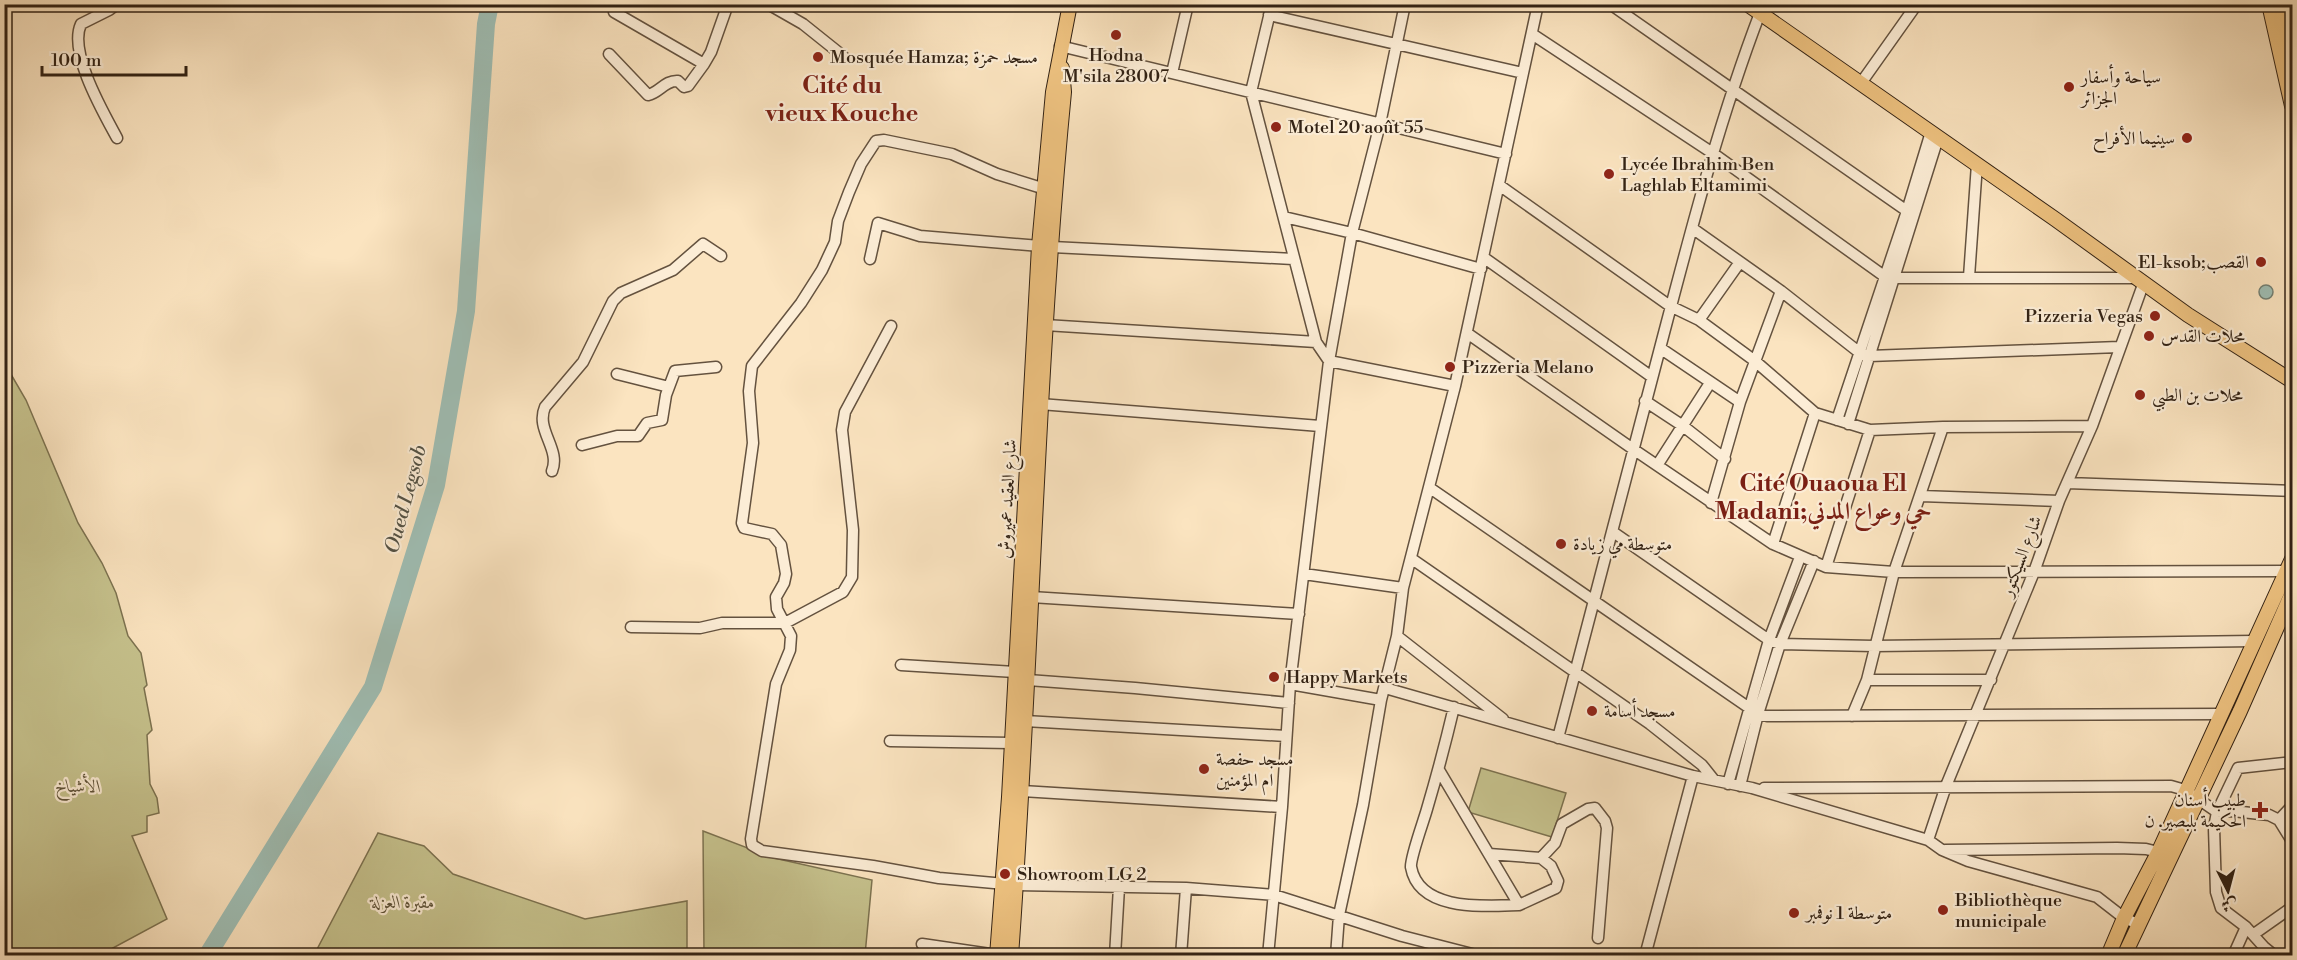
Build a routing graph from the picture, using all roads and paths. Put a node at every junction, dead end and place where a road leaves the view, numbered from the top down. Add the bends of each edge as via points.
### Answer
1 (117, 4) edge
2 (728, 4) edge
3 (768, 4) edge
4 (1070, 4) edge
5 (1188, 4) edge
6 (1405, 4) edge
7 (1538, 4) edge
8 (1610, 4) edge
9 (1747, 4) edge
10 (1917, 4) edge
11 (2269, 4) edge
12 (2283, 4) edge
13 (1270, 10) edge
14 (614, 12) dead end
15 (1760, 13) junction
16 (1532, 34) junction
17 (1396, 44) junction
18 (1060, 46) junction
19 (2292, 48) edge
20 (609, 54) dead end
21 (843, 56) dead end
22 (704, 64) junction
23 (1172, 73) junction
24 (1524, 73) junction
25 (1861, 82) junction
26 (1732, 88) junction
27 (1251, 92) junction
28 (2292, 106) edge
29 (1380, 124) junction
30 (1934, 135) junction
31 (117, 138) dead end
32 (1714, 153) junction
33 (1506, 154) junction
34 (1977, 164) junction
35 (1499, 185) junction
36 (1045, 189) junction
37 (1911, 212) junction
38 (1284, 218) junction
39 (1692, 228) junction
40 (1352, 233) junction
41 (1045, 246) junction
42 (721, 256) dead end
43 (1483, 257) junction
44 (870, 259) dead end
45 (1293, 259) junction
46 (1740, 262) junction
47 (1481, 269) junction
48 (1889, 277) junction
49 (1970, 277) junction
50 (2141, 280) junction
51 (1781, 291) junction
52 (1670, 306) junction
53 (1699, 320) junction
54 (1045, 325) junction
55 (891, 326) dead end
56 (1467, 333) junction
57 (1316, 342) junction
58 (2119, 347) junction
59 (1660, 348) junction
60 (1864, 355) junction
61 (1329, 361) junction
62 (1755, 362) junction
63 (716, 367) dead end
64 (617, 374) dead end
65 (1652, 377) junction
66 (2292, 381) edge
67 (1710, 383) junction
68 (1455, 386) junction
69 (669, 387) junction
70 (1645, 401) junction
71 (1740, 402) junction
72 (1040, 404) junction
73 (1815, 412) junction
74 (1843, 422) junction
75 (1320, 426) junction
76 (1683, 426) junction
77 (2092, 426) junction
78 (1943, 427) junction
79 (1870, 430) junction
80 (582, 445) dead end
81 (1633, 450) junction
82 (1725, 459) junction
83 (1658, 464) junction
84 (552, 471) dead end
85 (2067, 483) junction
86 (1430, 488) junction
87 (2292, 491) edge
88 (1921, 496) junction
89 (2060, 501) junction
90 (1711, 503) junction
91 (1613, 532) junction
92 (1773, 544) junction
93 (1800, 557) junction
94 (1412, 559) junction
95 (1814, 561) junction
96 (2290, 565) edge
97 (1826, 567) junction
98 (1894, 572) junction
99 (2034, 572) junction
100 (1304, 574) junction
101 (1404, 588) junction
102 (2292, 593) edge
103 (1031, 597) junction
104 (1595, 600) junction
105 (1299, 614) junction
106 (784, 623) junction
107 (631, 627) dead end
108 (1397, 636) junction
109 (2254, 641) junction
110 (1774, 642) junction
111 (2004, 645) junction
112 (1874, 646) junction
113 (901, 665) dead end
114 (1015, 672) junction
115 (1575, 673) junction
116 (1028, 680) junction
117 (1867, 680) junction
118 (1991, 680) junction
119 (1290, 684) junction
120 (1385, 688) junction
121 (1381, 700) junction
122 (1289, 703) junction
123 (1454, 707) junction
124 (1754, 710) junction
125 (2222, 714) junction
126 (1976, 715) junction
127 (1852, 716) junction
128 (1025, 721) junction
129 (1508, 723) junction
130 (1286, 736) junction
131 (1558, 738) junction
132 (890, 741) dead end
133 (1011, 743) junction
134 (2292, 762) edge
135 (1439, 770) junction
136 (1693, 776) junction
137 (1714, 780) junction
138 (1728, 784) junction
139 (1947, 786) junction
140 (1746, 787) junction
141 (2185, 790) junction
142 (1022, 791) junction
143 (2198, 799) junction
144 (2292, 806) edge
145 (1282, 807) junction
146 (2217, 812) junction
147 (2278, 820) junction
148 (1928, 840) junction
149 (2292, 842) edge
150 (1942, 850) junction
151 (1489, 854) junction
152 (2166, 854) junction
153 (1542, 858) junction
154 (1010, 884) junction
155 (1119, 887) junction
156 (1186, 888) junction
157 (1274, 895) junction
158 (1519, 904) junction
159 (2292, 910) edge
160 (1339, 915) junction
161 (2124, 918) junction
162 (2139, 924) junction
163 (2250, 931) junction
164 (1598, 938) dead end
165 (922, 945) dead end
166 (1002, 955) edge
167 (1115, 956) edge
168 (1181, 956) edge
169 (1268, 956) edge
170 (1336, 956) edge
171 (1480, 956) edge
172 (1644, 956) edge
173 (2108, 956) edge
174 (2124, 956) edge
175 (2233, 956) edge
176 (2275, 956) edge

1 - 31 street via 81,24 78,36 81,59
2 - 22 street
3 - 21 street via 803,24
4 - 18 main road, شارع العقيد عميروش
5 - 23 street
6 - 17 street
7 - 16 street
8 - 26 street
9 - 15 main road
10 - 25 street
11 - 28 main road
12 - 19 main road
13 - 17 street
13 - 27 street
14 - 22 street
15 - 25 main road
15 - 26 street
16 - 24 street
16 - 32 street
17 - 24 street
17 - 29 street
18 - 23 street
18 - 36 main road, شارع العقيد عميروش
18 - 41 main road, شارع العقيد عميروش via 1064,92
20 - 22 street via 648,95 672,81 688,86
23 - 27 street
24 - 33 street
25 - 30 main road
26 - 32 street
26 - 37 street
27 - 29 street
27 - 38 street
29 - 33 street
29 - 40 street
30 - 34 main road
30 - 37 street
32 - 39 street
32 - 48 street
33 - 35 street
34 - 49 street
34 - 50 main road
35 - 43 street
35 - 52 street
36 - 41 main road, شارع العقيد عميروش
36 - 106 street via 939,150 884,140 873,146 849,192 835,242 822,270 750,372 753,443 742,523 744,528 772,534 781,545 786,574 776,597
37 - 48 street
38 - 40 street
38 - 45 street
39 - 46 street
39 - 52 street
40 - 47 street
40 - 61 street
41 - 44 street via 920,236 878,223
41 - 45 street
41 - 54 main road, شارع العقيد عميروش
41 - 114 main road, شارع العقيد عميروش
42 - 84 street via 703,244 673,270 626,289 613,301 583,362 542,413 544,432 555,460
43 - 47 street
43 - 65 street
45 - 57 street
46 - 51 street
46 - 53 street
47 - 56 street
48 - 49 street
48 - 60 street
49 - 50 street
50 - 58 street, شارع السيكتور
50 - 66 main road
51 - 60 street
51 - 62 street
52 - 53 street
52 - 59 street
53 - 62 street
54 - 57 street
54 - 72 main road, شارع العقيد عميروش
55 - 106 street via 845,412 842,430 853,512 852,577 843,592
56 - 68 street
56 - 81 street
57 - 61 street
58 - 60 street
58 - 77 street, شارع السيكتور
59 - 65 street
59 - 67 street
60 - 74 street
61 - 68 street
61 - 75 street
62 - 71 street
62 - 73 street
63 - 69 street via 675,371
64 - 69 street
65 - 70 street
67 - 71 street
67 - 76 street
68 - 86 street
69 - 80 street via 661,422 647,423 635,437 617,436
70 - 76 street
70 - 81 street
71 - 82 street
72 - 75 street
72 - 103 main road, شارع العقيد عميروش
73 - 74 street
73 - 92 street
74 - 79 street
75 - 100 street
76 - 82 street
76 - 83 street
77 - 78 street
77 - 85 street, شارع السيكتور
78 - 79 street
78 - 88 street
79 - 97 street
81 - 83 street
81 - 91 street
82 - 90 street
83 - 90 street
85 - 87 street
85 - 89 street, شارع السيكتور
86 - 94 street
86 - 104 street
88 - 89 street
88 - 98 street
89 - 99 street, شارع السيكتور
90 - 92 street
91 - 104 street
91 - 110 street
92 - 93 street
93 - 95 street
93 - 110 street
94 - 101 street
94 - 115 street
95 - 97 street
95 - 110 street
96 - 99 street
96 - 109 main road
97 - 98 street
98 - 99 street
98 - 112 street
99 - 111 street, شارع السيكتور
100 - 101 street
100 - 105 street
101 - 108 street
102 - 143 main road
103 - 105 street
103 - 116 main road, شارع العقيد عميروش
104 - 115 street
104 - 124 street
105 - 119 street
106 - 107 street
106 - 154 street via 791,636 790,650 776,684 752,845 762,851 939,878
108 - 120 street
108 - 129 street
109 - 111 street
109 - 125 main road
110 - 112 street
110 - 124 street
111 - 112 street
111 - 118 street, شارع السيكتور
112 - 117 street
113 - 114 street
114 - 133 main road, شارع العقيد عميروش
115 - 131 street
115 - 137 street via 1650,724 1702,765
116 - 122 street
116 - 128 main road, شارع العقيد عميروش
117 - 118 street
117 - 127 street
118 - 126 street, شارع السيكتور
119 - 121 street
119 - 122 street
120 - 121 street
120 - 123 street
121 - 160 street
122 - 130 street
123 - 129 street
123 - 135 street
124 - 127 street via 1767,716
124 - 138 street
124 - 140 street
125 - 126 street
125 - 141 main road
126 - 127 street
126 - 139 street, شارع السيكتور
128 - 130 street
128 - 142 main road, شارع العقيد عميروش
129 - 131 street
130 - 145 street
131 - 136 street
132 - 133 street
133 - 154 main road, شارع العقيد عميروش
134 - 146 street via 2238,768
135 - 151 street
135 - 158 street via 1410,865 1418,884 1440,900 1454,903
136 - 137 street
136 - 172 street
137 - 138 street
138 - 140 street
139 - 140 street
139 - 141 street via 2171,786
139 - 148 street, شارع السيكتور
140 - 148 street
141 - 143 street
141 - 152 main road
142 - 145 street
142 - 154 main road, شارع العقيد عميروش
143 - 146 street
143 - 152 main road
144 - 147 street
145 - 157 street
146 - 147 street via 2262,814
146 - 163 street via 2213,835 2216,892 2221,908
147 - 149 street
148 - 150 street
150 - 152 street via 2117,848
150 - 161 street via 2097,897
151 - 153 street
151 - 158 street
152 - 161 main road
152 - 162 main road
153 - 158 street via 1551,866 1558,885
153 - 164 street via 1555,843 1563,824 1595,808 1605,821 1607,840
154 - 155 street
154 - 166 main road, شارع العقيد عميروش
155 - 156 street
155 - 167 street
156 - 157 street
156 - 168 street
157 - 160 street
157 - 169 street
159 - 163 street
160 - 170 street
160 - 171 street
161 - 162 street
161 - 173 main road
162 - 174 main road
163 - 175 street
163 - 176 street
165 - 166 street

